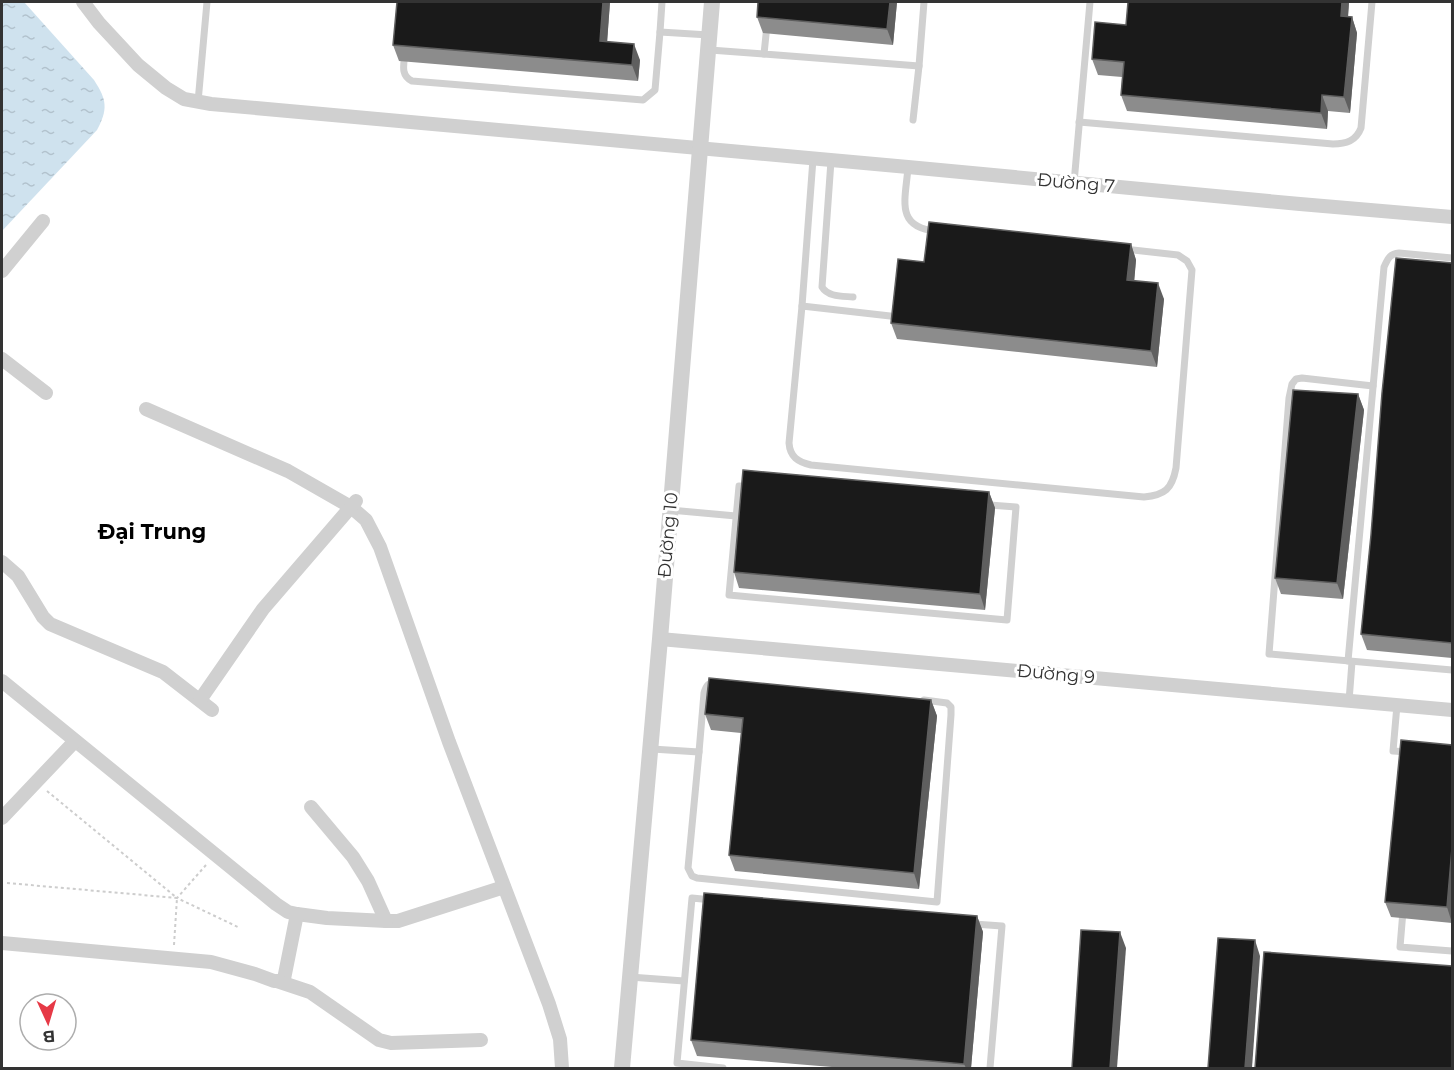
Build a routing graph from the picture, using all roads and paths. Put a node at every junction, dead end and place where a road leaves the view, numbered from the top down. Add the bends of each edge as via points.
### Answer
1 (83, 2) edge
2 (207, 2) edge
3 (662, 2) edge
4 (712, 2) edge
5 (924, 2) edge
6 (1090, 2) edge
7 (1372, 2) edge
8 (768, 12) edge
9 (660, 32) junction
10 (709, 42) junction
11 (406, 46) edge
12 (764, 54) junction
13 (919, 66) junction
14 (198, 102) junction
15 (913, 120) dead end
16 (1079, 122) junction
17 (700, 149) junction
18 (813, 159) junction
19 (831, 161) junction
20 (908, 167) junction
21 (1074, 183) junction
22 (1452, 217) edge
23 (44, 221) dead end
24 (938, 231) edge
25 (1121, 249) edge
26 (1452, 258) edge
27 (2, 271) edge
28 (853, 297) dead end
29 (802, 306) junction
30 (899, 317) edge
31 (2, 359) edge
32 (1373, 386) junction
33 (46, 393) dead end
34 (146, 409) dead end
35 (354, 504) junction
36 (670, 510) junction
37 (736, 516) junction
38 (2, 562) edge
39 (660, 639) junction
40 (1350, 661) junction
41 (1452, 670) edge
42 (2, 681) edge
43 (727, 683) edge
44 (200, 700) junction
45 (921, 700) edge
46 (1348, 700) junction
47 (1397, 705) junction
48 (212, 710) dead end
49 (1452, 710) edge
50 (75, 741) junction
51 (649, 748) junction
52 (699, 752) junction
53 (1418, 753) edge
54 (45, 790) dead end
55 (311, 807) dead end
56 (2, 818) edge
57 (206, 865) dead end
58 (7, 883) dead end
59 (504, 886) junction
60 (177, 898) junction
61 (716, 901) edge
62 (1404, 902) edge
63 (297, 914) junction
64 (386, 921) junction
65 (967, 923) edge
66 (240, 928) dead end
67 (2, 944) edge
68 (174, 945) dead end
69 (1452, 951) edge
70 (629, 977) junction
71 (278, 981) junction
72 (684, 981) junction
73 (481, 1040) dead end
74 (562, 1068) edge
75 (622, 1068) edge
76 (723, 1068) edge
77 (990, 1068) edge

1 - 14 street, Đường 7 via 138,65 175,94
2 - 14 lane
3 - 9 lane
4 - 10 street, Đường 10
5 - 13 lane
6 - 16 lane
7 - 16 lane via 1361,128 1359,135 1347,143
8 - 12 lane
9 - 10 lane
9 - 11 lane via 655,90 643,100 412,81 404,74
10 - 12 lane
10 - 17 street, Đường 10
12 - 13 lane
13 - 15 lane
14 - 17 street, Đường 7
16 - 21 lane
17 - 18 street, Đường 7
17 - 36 street, Đường 10
18 - 19 street, Đường 7
18 - 29 lane
19 - 20 street, Đường 7
19 - 28 lane via 822,287 831,294
20 - 21 street, Đường 7
20 - 24 lane via 905,210 919,228
21 - 22 street, Đường 7
23 - 27 street
25 - 29 lane via 1178,255 1192,270 1176,468 1170,487 1153,496 801,462 794,458 789,443
26 - 32 lane via 1399,253 1388,259 1384,267
29 - 30 lane
31 - 33 street
32 - 40 lane
32 - 40 lane via 1302,378 1292,384 1289,398 1269,654
34 - 35 street
35 - 44 street via 263,609
35 - 59 street via 380,547
36 - 37 lane
36 - 39 street, Đường 10
37 - 37 lane via 729,595 1007,620 1016,507 739,486
38 - 44 street via 18,576 51,624 164,672
39 - 46 street, Đường 9
39 - 51 street, Đường 10
40 - 41 lane
40 - 46 lane
42 - 50 street
43 - 52 lane via 710,683 706,687
44 - 48 street
45 - 52 lane via 944,702 951,707 937,902 692,876 688,868
46 - 47 street, Đường 9
47 - 49 street, Đường 9
47 - 53 lane via 1394,751
50 - 56 street
50 - 63 street via 276,904
51 - 52 lane
51 - 70 street, Đường 10
54 - 60 path
55 - 64 street via 358,865
57 - 60 path
58 - 60 path
59 - 64 street via 398,921
59 - 74 street via 552,1012 560,1039
60 - 66 path
60 - 68 path
61 - 72 lane via 692,898
62 - 69 lane via 1400,947
63 - 64 street
63 - 71 street via 285,976
65 - 77 lane via 1002,926
67 - 71 street via 211,962
70 - 72 lane
70 - 75 street, Đường 10
71 - 73 street via 310,992 379,1040
72 - 76 lane via 676,1063

